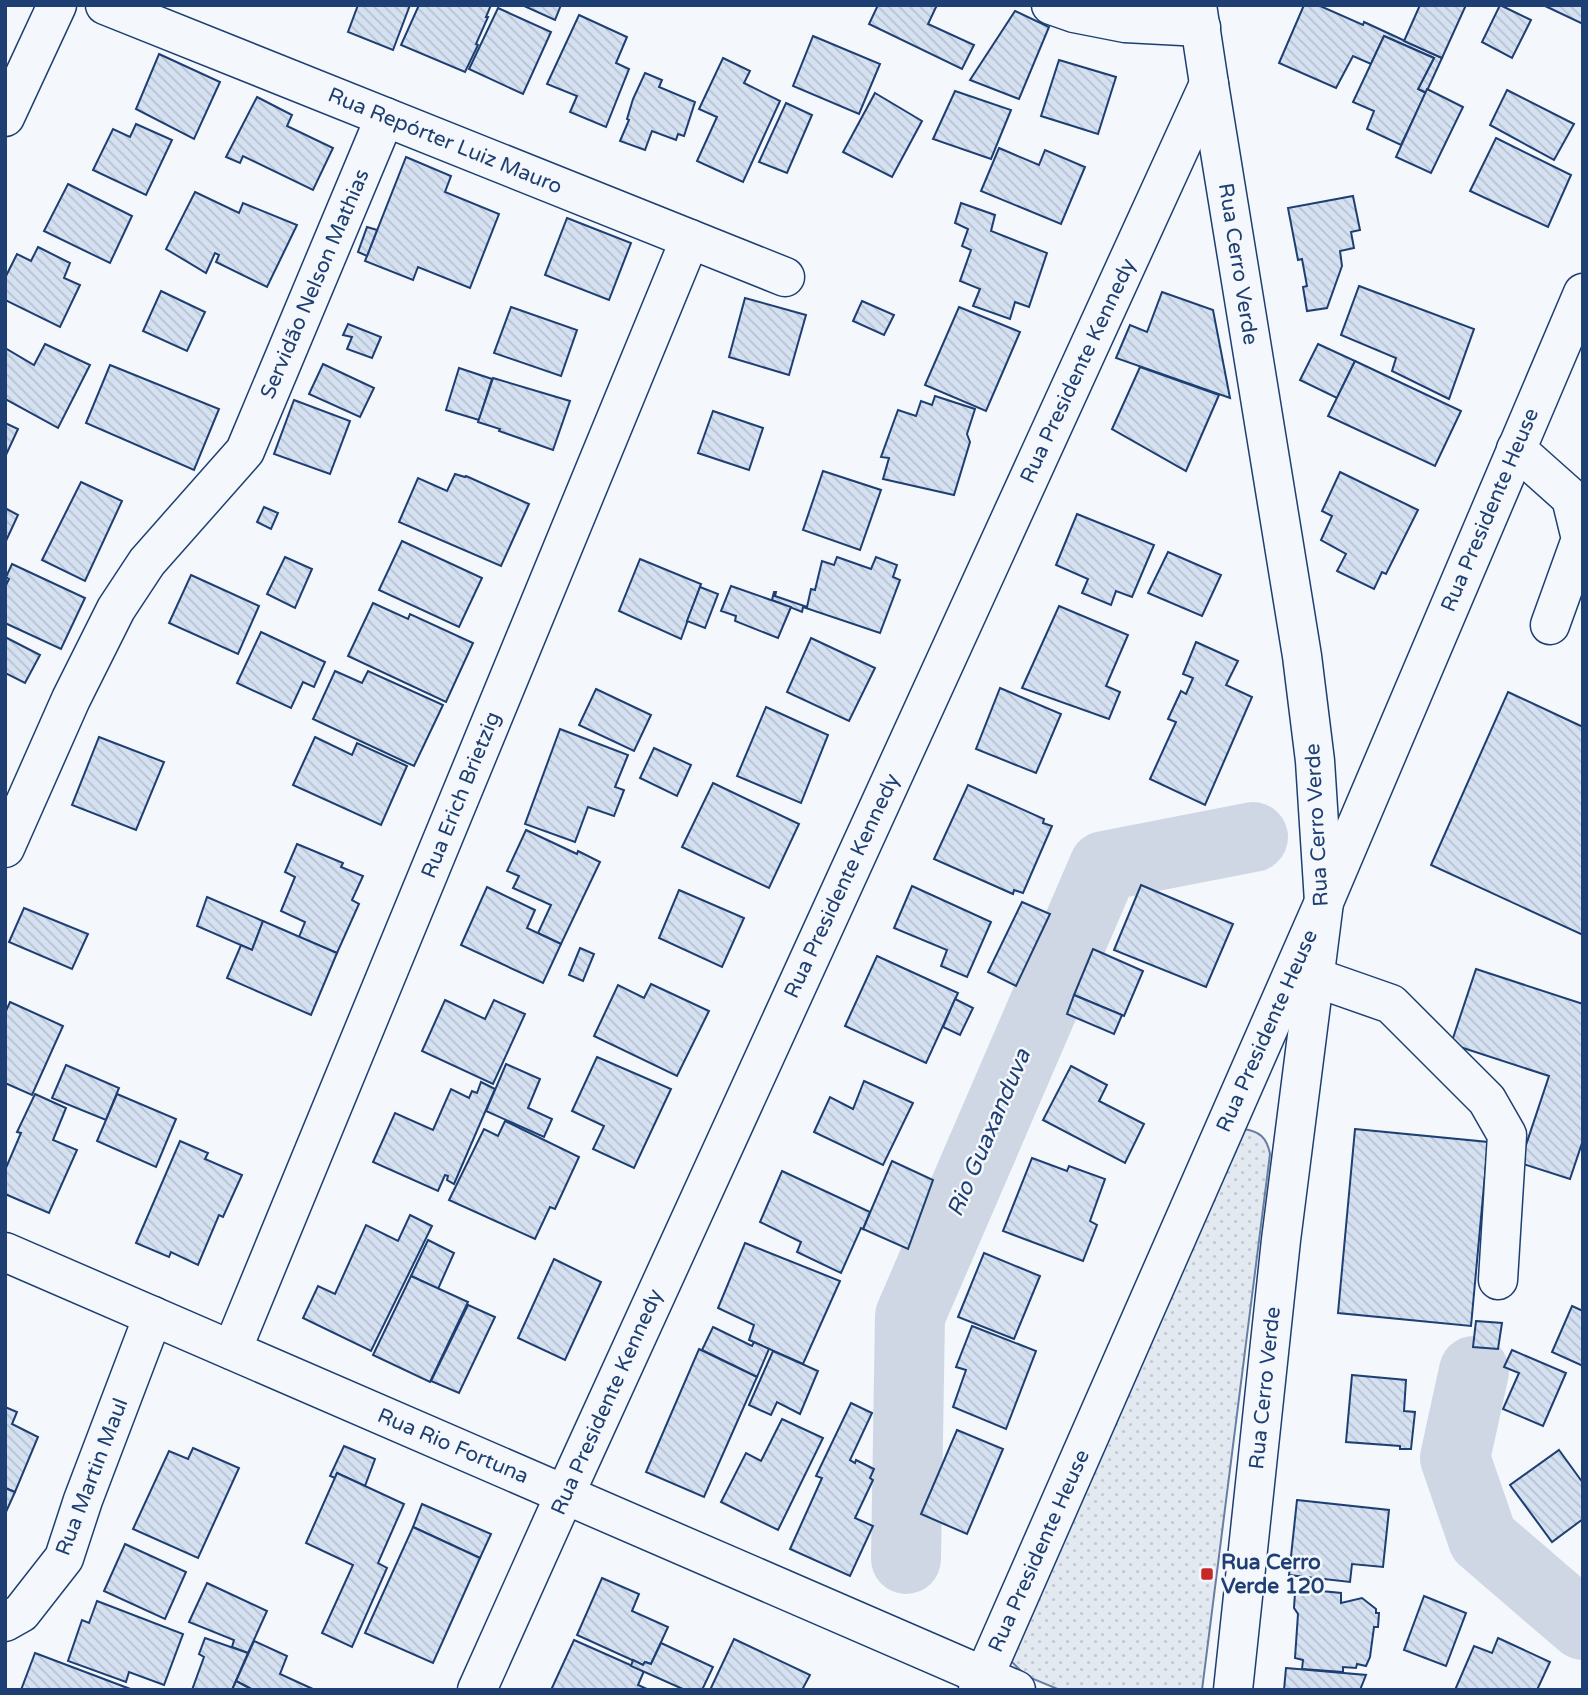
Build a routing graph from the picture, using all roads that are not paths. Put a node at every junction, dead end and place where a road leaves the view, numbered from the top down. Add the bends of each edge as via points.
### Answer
1 (57, 5) edge
2 (105, 5) edge
3 (1051, 5) edge
4 (1199, 16) edge
5 (1209, 84) junction
6 (5, 117) edge
7 (385, 117) junction
8 (690, 239) junction
9 (785, 277) dead end
10 (1583, 293) edge
11 (1516, 449) junction
12 (1550, 625) dead end
13 (5, 848) edge
14 (1324, 902) junction
15 (1314, 977) junction
16 (5, 1252) edge
17 (1498, 1280) dead end
18 (152, 1316) junction
19 (232, 1350) junction
20 (565, 1494) junction
21 (5, 1622) edge
22 (993, 1685) edge
23 (477, 1690) edge
24 (1233, 1690) edge

1 - 6 street
2 - 7 street, Rua Repórter Luiz Mauro
3 - 4 street via 1125,23
4 - 5 street, Rua Cerro Verde
5 - 14 street, Rua Cerro Verde via 1302,656 1315,761
5 - 20 street, Rua Presidente Kennedy
7 - 8 street, Rua Repórter Luiz Mauro
7 - 13 street, Servidão Nelson Mathias via 245,451 147,562 116,609
8 - 9 street, Rua Repórter Luiz Mauro
8 - 19 street, Rua Erich Brietzig
10 - 11 street, Rua Presidente Heuse
11 - 12 street via 1571,498 1581,539
11 - 14 street, Rua Presidente Heuse
14 - 15 street, Rua Cerro Verde
14 - 22 street, Rua Presidente Heuse
15 - 17 street via 1391,1004 1487,1100 1507,1135
15 - 24 street, Rua Cerro Verde
16 - 18 street, Rua Rio Fortuna
18 - 19 street, Rua Rio Fortuna
18 - 21 street, Rua Martin Maul via 64,1558 21,1614
19 - 20 street, Rua Rio Fortuna
20 - 22 street, Rua Rio Fortuna
20 - 23 street, Rua Presidente Kennedy

